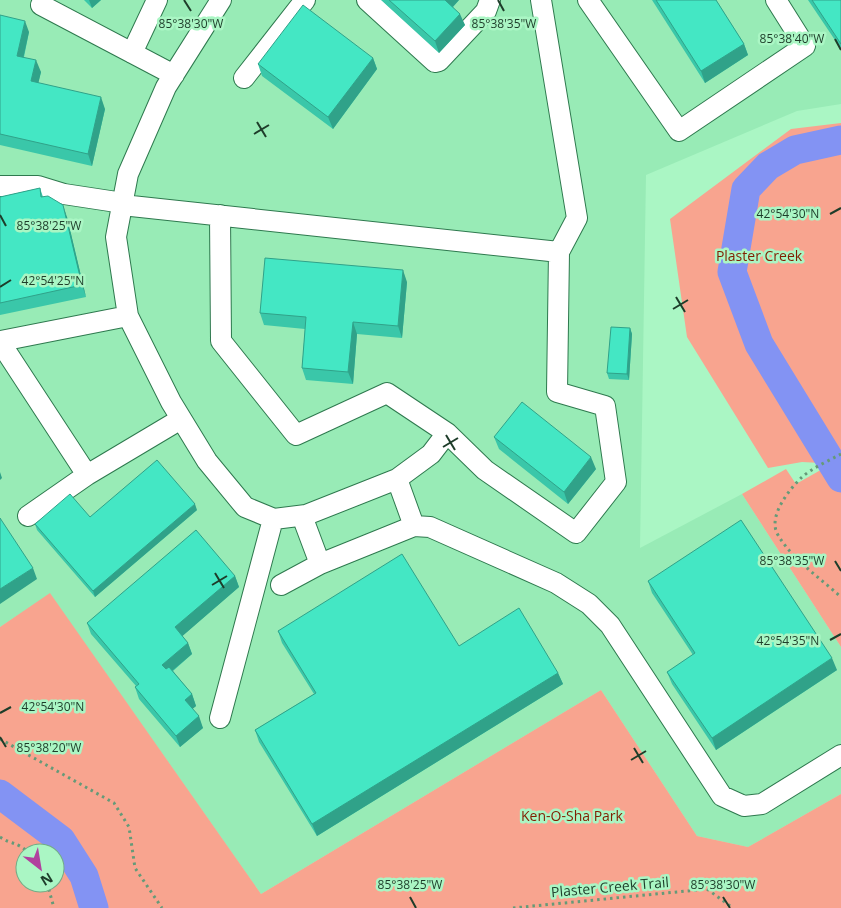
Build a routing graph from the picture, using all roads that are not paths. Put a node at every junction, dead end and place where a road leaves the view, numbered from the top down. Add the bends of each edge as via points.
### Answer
1 (157, 0) edge
2 (221, 0) edge
3 (305, 0) edge
4 (367, 0) edge
5 (490, 0) edge
6 (542, 0) edge
7 (588, 0) edge
8 (776, 0) edge
9 (41, 5) dead end
10 (132, 53) junction
11 (174, 75) junction
12 (244, 78) dead end
13 (0, 186) edge
14 (122, 204) junction
15 (220, 215) junction
16 (559, 252) junction
17 (128, 316) junction
18 (1, 342) edge
19 (181, 419) junction
20 (446, 434) junction
21 (87, 475) junction
22 (397, 479) junction
23 (28, 516) dead end
24 (302, 516) junction
25 (273, 518) junction
26 (414, 526) junction
27 (320, 564) junction
28 (281, 586) dead end
29 (220, 718) dead end
30 (841, 755) edge

1 - 10 street
2 - 11 street
3 - 12 street
4 - 5 street via 435,62 486,10
6 - 16 street via 577,218
7 - 8 street via 679,131 805,46
9 - 10 street
10 - 11 street
11 - 14 street via 128,174
13 - 14 street via 38,186
14 - 15 street
14 - 17 street via 116,237
15 - 16 street
15 - 20 street via 221,342 296,435 387,393
16 - 20 street via 557,392 605,406 616,482 576,533 485,470
17 - 18 street
17 - 19 street
18 - 21 street
19 - 21 street
19 - 25 street via 207,461 245,507
20 - 22 street via 431,454
21 - 23 street
22 - 24 street
22 - 26 street
24 - 25 street
24 - 27 street
25 - 29 street
26 - 27 street
26 - 30 street via 430,527 547,579 589,604 610,625 722,796 744,806 762,804
27 - 28 street

